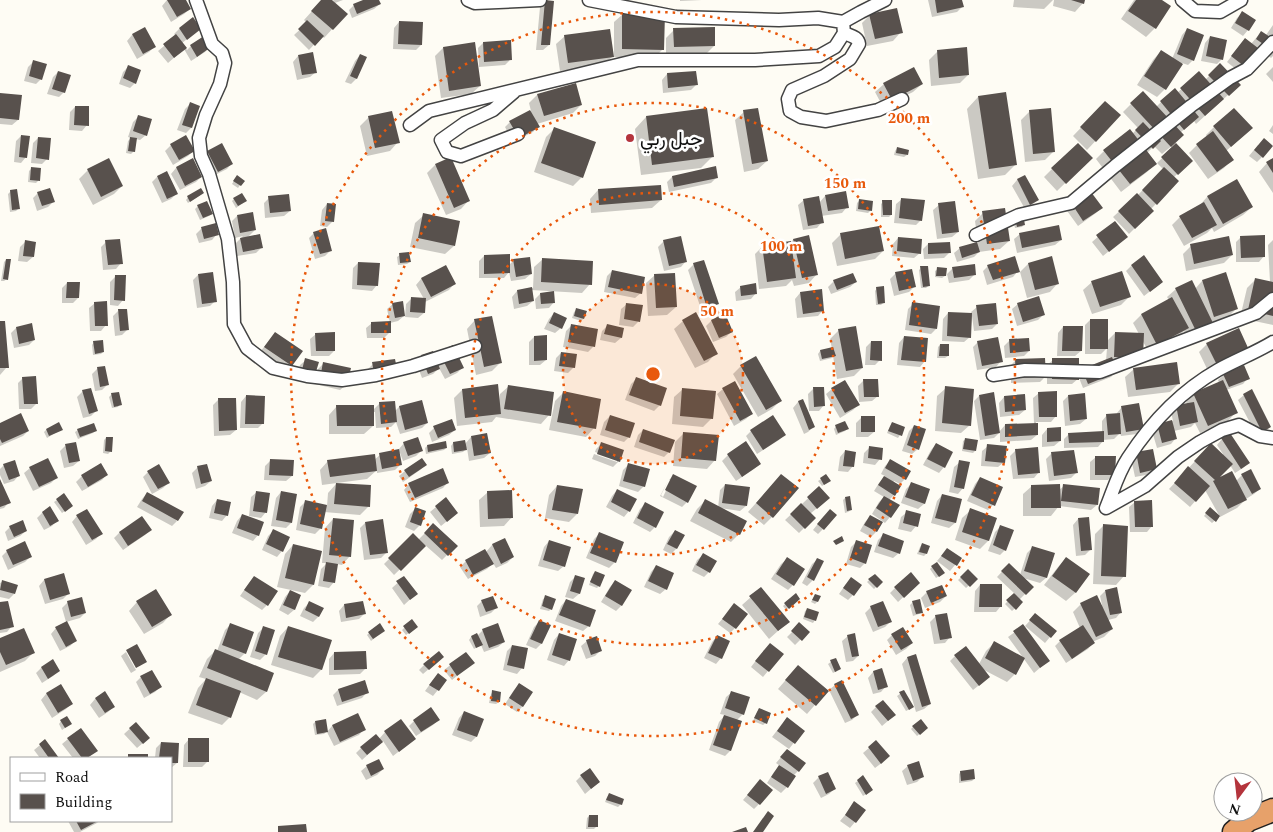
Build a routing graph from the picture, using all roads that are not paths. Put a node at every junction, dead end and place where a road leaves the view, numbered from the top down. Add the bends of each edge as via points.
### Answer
1 (196, 0) edge
2 (468, 0) edge
3 (540, 0) edge
4 (589, 0) edge
5 (885, 0) edge
6 (1182, 0) edge
7 (1241, 0) edge
8 (844, 28) junction
9 (1273, 42) edge
10 (516, 91) junction
11 (902, 100) dead end
12 (410, 126) dead end
13 (518, 134) dead end
14 (976, 235) dead end
15 (1273, 299) edge
16 (1273, 342) edge
17 (475, 346) dead end
18 (993, 375) dead end
19 (1273, 438) edge
20 (1273, 810) edge
21 (1234, 832) edge

1 - 17 street via 212,44 222,53 225,63 199,138 201,156 228,239 234,324 247,348 273,368 342,380 413,366
2 - 3 street via 475,3
4 - 8 street via 676,17 818,18
5 - 8 street via 861,12
6 - 7 street via 1195,11 1220,12
8 - 10 street via 835,47 819,56 755,60 638,60
8 - 11 street via 859,44 850,59 824,76 792,90 788,99 790,111 801,117 826,121 878,110
9 - 14 street via 1246,69 1191,106 1071,203 1019,216
10 - 12 street via 429,111
10 - 13 street via 493,110 465,123 441,140 447,152 461,156
15 - 18 street via 1256,314 1100,372 1025,370
16 - 19 street via 1218,370 1168,407 1127,459 1106,508 1145,486 1178,457 1222,430 1239,426
20 - 21 highway via 1248,820

